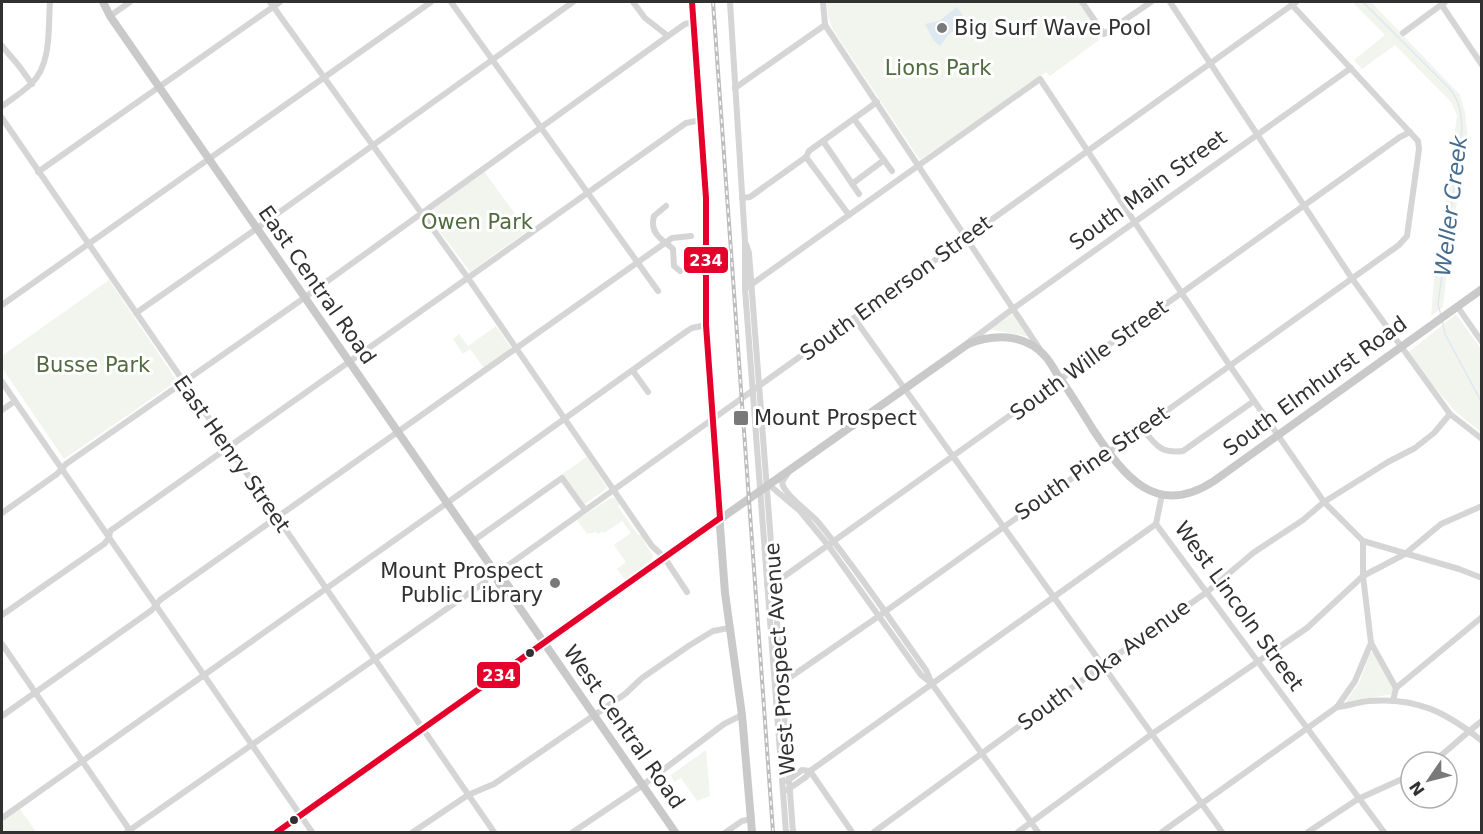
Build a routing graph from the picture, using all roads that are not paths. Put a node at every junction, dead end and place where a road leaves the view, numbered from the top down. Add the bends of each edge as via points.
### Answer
1 (50, 2) edge
2 (96, 2) edge
3 (103, 2) edge
4 (130, 2) edge
5 (280, 2) edge
6 (431, 2) edge
7 (451, 2) edge
8 (573, 2) edge
9 (633, 2) edge
10 (692, 2) edge
11 (730, 2) edge
12 (823, 2) edge
13 (1082, 2) edge
14 (1150, 2) edge
15 (1170, 2) edge
16 (1294, 3) edge
17 (1443, 3) edge
18 (272, 4) edge
19 (110, 16) junction
20 (694, 22) junction
21 (825, 25) junction
22 (1403, 33) dead end
23 (668, 36) junction
24 (2, 46) edge
25 (492, 60) junction
26 (1210, 63) junction
27 (1482, 65) edge
28 (1352, 68) junction
29 (325, 76) junction
30 (32, 84) junction
31 (159, 88) junction
32 (735, 88) junction
33 (877, 102) junction
34 (2, 106) edge
35 (2, 118) edge
36 (854, 119) junction
37 (701, 120) junction
38 (540, 127) junction
39 (1410, 132) junction
40 (1257, 134) junction
41 (823, 141) junction
42 (373, 145) junction
43 (1088, 150) junction
44 (806, 157) junction
45 (208, 159) junction
46 (884, 160) junction
47 (919, 165) junction
48 (892, 171) dead end
49 (38, 172) junction
50 (852, 184) junction
51 (587, 193) junction
52 (859, 194) dead end
53 (742, 198) junction
54 (1305, 205) junction
55 (666, 206) dead end
56 (421, 212) junction
57 (849, 215) junction
58 (1135, 222) junction
59 (256, 229) junction
60 (691, 236) dead end
61 (967, 237) junction
62 (87, 243) junction
63 (664, 244) junction
64 (638, 263) junction
65 (680, 271) dead end
66 (1351, 277) junction
67 (468, 278) junction
68 (748, 288) junction
69 (1482, 289) edge
70 (658, 291) dead end
71 (1182, 294) junction
72 (304, 297) junction
73 (2, 305) edge
74 (1014, 308) junction
75 (1454, 309) junction
76 (136, 314) junction
77 (854, 318) junction
78 (706, 325) junction
79 (1482, 342) edge
80 (968, 344) junction
81 (1401, 346) junction
82 (516, 348) junction
83 (1043, 354) junction
84 (350, 363) junction
85 (1230, 366) junction
86 (633, 371) junction
87 (1061, 380) junction
88 (2, 382) edge
89 (183, 382) junction
90 (903, 387) junction
91 (756, 388) junction
92 (648, 392) dead end
93 (15, 401) junction
94 (1254, 401) junction
95 (2, 410) edge
96 (1450, 414) junction
97 (565, 419) junction
98 (712, 419) junction
99 (1142, 428) junction
100 (399, 433) junction
101 (1277, 435) junction
102 (1482, 439) edge
103 (228, 448) junction
104 (1108, 452) junction
105 (953, 457) junction
106 (792, 468) junction
107 (62, 469) junction
108 (765, 487) junction
109 (613, 490) junction
110 (781, 495) junction
111 (1162, 495) junction
112 (1324, 502) junction
113 (447, 503) junction
114 (768, 504) junction
115 (1482, 506) edge
116 (585, 510) junction
117 (2, 513) edge
118 (277, 518) junction
119 (720, 518) junction
120 (1156, 524) junction
121 (1003, 526) junction
122 (109, 538) junction
123 (473, 541) junction
124 (1363, 541) junction
125 (831, 543) junction
126 (1405, 554) junction
127 (660, 560) junction
128 (490, 565) junction
129 (1363, 576) junction
130 (497, 578) junction
131 (1482, 578) edge
132 (485, 582) junction
133 (775, 583) junction
134 (767, 585) junction
135 (325, 588) junction
136 (687, 592) dead end
137 (1207, 592) junction
138 (1053, 596) junction
139 (156, 606) junction
140 (885, 612) junction
141 (2, 615) edge
142 (879, 616) junction
143 (1482, 618) edge
144 (729, 627) junction
145 (544, 643) junction
146 (1371, 643) junction
147 (2, 644) edge
148 (374, 659) junction
149 (1257, 661) junction
150 (1103, 665) junction
151 (203, 675) junction
152 (932, 684) junction
153 (779, 685) junction
154 (1396, 688) junction
155 (35, 693) junction
156 (1393, 701) junction
157 (1337, 707) junction
158 (742, 715) junction
159 (2, 716) edge
160 (595, 716) junction
161 (1482, 721) edge
162 (423, 730) junction
163 (1307, 730) junction
164 (1468, 730) junction
165 (1152, 734) junction
166 (1482, 741) edge
167 (252, 745) junction
168 (1449, 750) edge
169 (981, 754) junction
170 (82, 761) junction
171 (810, 771) junction
172 (789, 779) junction
173 (1399, 780) edge
174 (783, 784) junction
175 (643, 785) junction
176 (786, 790) junction
177 (468, 795) junction
178 (1358, 799) junction
179 (1201, 804) junction
180 (301, 816) junction
181 (2, 818) edge
182 (751, 819) junction
183 (1031, 823) junction
184 (130, 832) edge
185 (277, 832) edge
186 (312, 832) edge
187 (413, 832) edge
188 (494, 832) edge
189 (573, 832) edge
190 (675, 832) edge
191 (726, 832) edge
192 (752, 832) edge
193 (786, 832) edge
194 (793, 832) edge
195 (852, 832) edge
196 (874, 832) edge
197 (1018, 832) edge
198 (1038, 832) edge
199 (1162, 832) edge
200 (1222, 832) edge
201 (1308, 832) edge
202 (1384, 832) edge

1 - 30 street via 46,55
2 - 19 main road, East Central Road
3 - 19 main road, East Central Road
4 - 19 street
5 - 18 street
6 - 29 street
7 - 25 street
8 - 25 street
9 - 23 street via 645,18
10 - 20 main road
11 - 32 street
12 - 21 street
13 - 14 street via 1104,34
15 - 26 street
16 - 26 street, South Emerson Street
16 - 28 street
17 - 22 street
17 - 27 street
18 - 29 street
18 - 31 street
19 - 31 main road, East Central Road
20 - 23 street
20 - 37 main road
21 - 32 street
21 - 33 street
23 - 38 street
24 - 30 street
25 - 38 street
25 - 42 street
26 - 40 street
26 - 43 street, South Emerson Street
28 - 39 street
28 - 40 street, South Main Street
29 - 42 street
29 - 45 street
30 - 34 street
31 - 45 main road, East Central Road
31 - 49 street
32 - 53 street
33 - 36 street
33 - 47 street
35 - 49 street, East Henry Street
36 - 41 street
36 - 46 street
37 - 51 street via 686,123
37 - 78 main road via 707,214
38 - 51 street
38 - 56 street
39 - 54 street, South Wille Street
39 - 66 street, South Pine Street via 1419,149 1407,236
40 - 54 street
40 - 58 street, South Main Street
41 - 44 street
41 - 50 street
42 - 56 street
42 - 59 street
43 - 47 street via 1040,79
43 - 58 street
43 - 61 street, South Emerson Street
44 - 53 street via 750,197
44 - 57 street
45 - 59 main road, East Central Road
45 - 62 street
46 - 48 street
46 - 50 street
47 - 57 street
47 - 61 street
49 - 62 street, East Henry Street
50 - 52 street
51 - 64 street
51 - 67 street
53 - 68 street
54 - 66 street
54 - 71 street, South Wille Street
55 - 63 street via 652,220
56 - 67 street
56 - 72 street
57 - 68 street
58 - 71 street
58 - 74 street, South Main Street
59 - 72 main road, East Central Road
59 - 76 street
60 - 63 street via 674,237
61 - 74 street
61 - 77 street, South Emerson Street
62 - 73 street
62 - 76 street, East Henry Street
63 - 64 street
63 - 65 street via 673,249 674,266
64 - 70 street
64 - 82 street
66 - 81 street
66 - 85 street, South Pine Street
67 - 82 street
67 - 84 street
68 - 91 street
69 - 75 main road, South Elmhurst Road
71 - 85 street
71 - 87 street, South Wille Street
72 - 84 main road, East Central Road
72 - 89 street
74 - 80 street, South Main Street
74 - 83 street
75 - 79 street
75 - 81 main road, South Elmhurst Road
76 - 89 street, East Henry Street
77 - 90 street
77 - 91 street, South Emerson Street
78 - 86 street via 692,328
78 - 98 main road
80 - 83 main road, South Main Street via 1005,336
80 - 90 main road, South Main Street
81 - 96 street
81 - 101 main road, South Elmhurst Road
82 - 97 street
82 - 100 street
83 - 87 main road
84 - 100 main road, East Central Road
84 - 103 street
85 - 94 street
85 - 99 street, South Pine Street
86 - 92 street
86 - 97 street
87 - 104 main road
87 - 105 street, South Wille Street
88 - 93 street
89 - 103 street, East Henry Street
89 - 107 street
90 - 105 street
90 - 106 main road, South Main Street
91 - 98 street, South Emerson Street
91 - 108 street
93 - 95 street
93 - 107 street
94 - 99 street via 1183,451 1162,449
94 - 101 street
96 - 102 street
96 - 112 street, South I Oka Avenue via 1415,448
97 - 109 street
97 - 113 street
98 - 109 street, South Emerson Street
98 - 119 main road
99 - 104 street, South Pine Street
100 - 113 main road, East Central Road
100 - 118 street
101 - 111 main road, South Elmhurst Road via 1207,486 1192,493
101 - 112 street
103 - 118 street, East Henry Street
103 - 122 street via 111,530
104 - 111 main road via 1132,481
104 - 121 street, South Pine Street
105 - 121 street
105 - 125 street, South Wille Street
106 - 108 main road, South Main Street
106 - 125 street via 782,480 783,489 811,514
107 - 117 street
107 - 122 street
108 - 110 street
108 - 114 street, West Prospect Avenue
108 - 119 main road, South Main Street
108 - 134 street, West Prospect Avenue
109 - 116 street, South Emerson Street
109 - 127 street
110 - 114 street
110 - 125 street
111 - 120 street, West Lincoln Street
112 - 124 street
112 - 137 street, South I Oka Avenue
113 - 123 main road, East Central Road
113 - 135 street
114 - 133 street, West Prospect Avenue
115 - 126 street via 1441,524
116 - 123 street via 562,478
116 - 130 street, South Emerson Street
118 - 135 street, East Henry Street
118 - 139 street
119 - 127 main road, South Main Street
119 - 144 main road
120 - 137 street, West Lincoln Street
120 - 138 street
121 - 138 street
121 - 140 street, South Pine Street
122 - 139 street
122 - 141 street
123 - 128 main road, East Central Road
124 - 126 street
124 - 129 street
125 - 133 street, South Wille Street
125 - 140 street
125 - 142 street
126 - 129 street
126 - 131 street
127 - 136 street
127 - 145 main road, South Main Street
128 - 130 main road, East Central Road
128 - 132 street
129 - 146 street
129 - 149 street via 1307,628
130 - 132 street
130 - 145 main road, East Central Road via 500,574
132 - 148 street
133 - 134 street, South Wille Street
133 - 153 street, West Prospect Avenue
134 - 153 street, West Prospect Avenue
135 - 148 street, East Henry Street
135 - 151 street
137 - 149 street, West Lincoln Street
137 - 150 street, South I Oka Avenue
138 - 150 street
138 - 152 street
139 - 151 street
139 - 155 street
140 - 142 street, South Pine Street
140 - 152 street
142 - 152 street via 921,675
142 - 153 street, South Pine Street
143 - 154 street
144 - 158 main road
144 - 160 street via 713,631 668,659
145 - 160 main road, West Central Road
145 - 162 main road, South Main Street
146 - 154 street
146 - 157 street via 1355,681
147 - 155 street
148 - 162 street, East Henry Street
148 - 167 street
149 - 163 street, West Lincoln Street
149 - 165 street
150 - 165 street
150 - 169 street, South I Oka Avenue
151 - 167 street
151 - 170 street
152 - 169 street
152 - 171 street
153 - 172 street, West Prospect Avenue
153 - 174 street, West Prospect Avenue
154 - 156 street
155 - 159 street
155 - 170 street
156 - 157 street
156 - 164 street via 1417,703
157 - 163 street
158 - 175 street via 724,724
158 - 182 main road
160 - 175 main road, West Central Road
160 - 177 street via 493,785
161 - 164 street
162 - 177 street, East Henry Street
162 - 180 main road, South Main Street
163 - 178 street, West Lincoln Street
163 - 179 street
164 - 166 street
164 - 168 street
165 - 179 street
165 - 183 street
167 - 180 street
167 - 184 street
169 - 183 street
169 - 196 street, South I Oka Avenue
170 - 181 street
170 - 184 street
171 - 172 street via 802,770
171 - 176 street
171 - 195 street
172 - 174 street
172 - 176 street, West Prospect Avenue
173 - 178 street
174 - 176 street, West Prospect Avenue
175 - 189 street
175 - 190 main road, West Central Road
176 - 193 street, West Prospect Avenue
176 - 194 street, West Prospect Avenue
177 - 187 street
177 - 188 street, East Henry Street
178 - 201 street
178 - 202 street, West Lincoln Street
179 - 199 street
179 - 200 street
180 - 185 main road, South Main Street
180 - 186 street
182 - 191 street
182 - 192 main road
183 - 197 street
183 - 198 street

